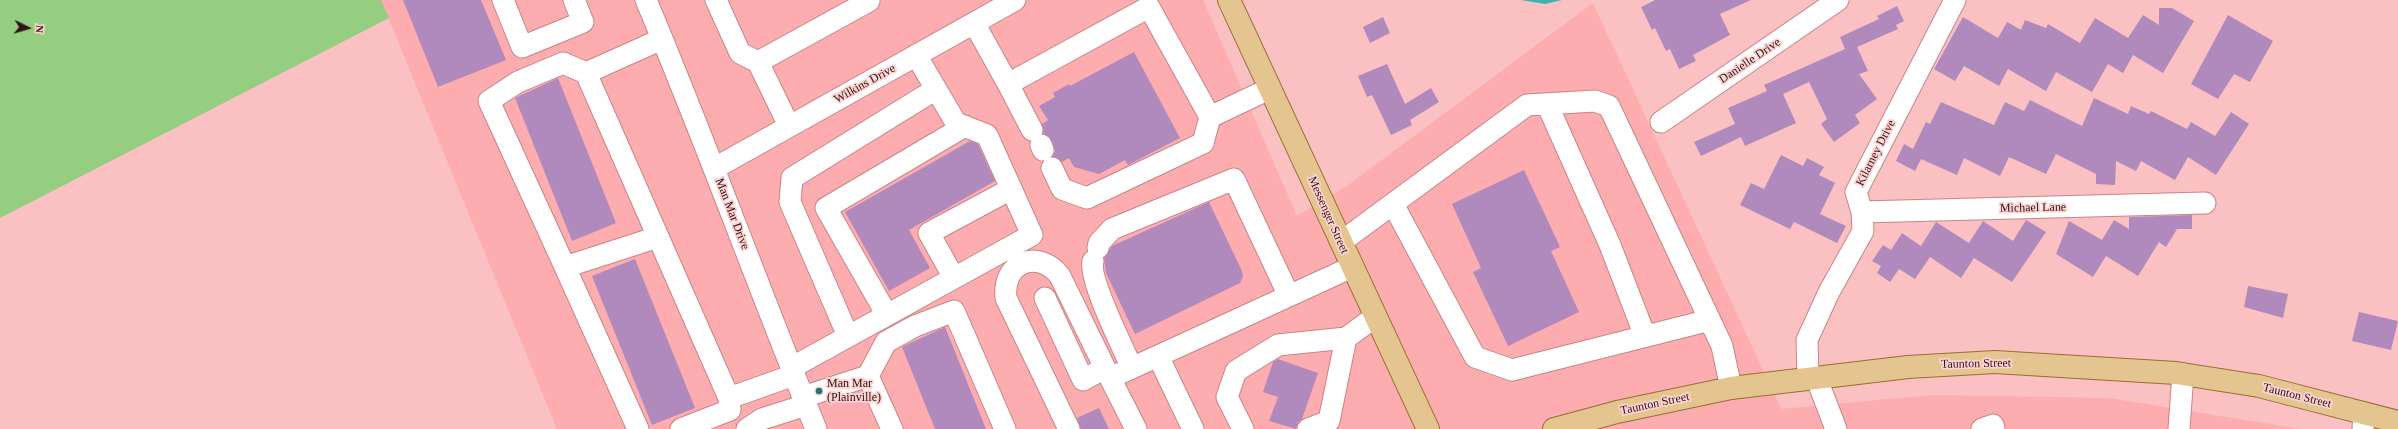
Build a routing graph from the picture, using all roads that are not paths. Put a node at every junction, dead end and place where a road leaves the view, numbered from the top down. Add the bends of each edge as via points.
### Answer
1 (503, 0) edge
2 (574, 0) edge
3 (646, 0) edge
4 (716, 0) edge
5 (1015, 0) edge
6 (1229, 0) edge
7 (1838, 0) edge
8 (1955, 0) edge
9 (869, 1) edge
10 (974, 22) junction
11 (662, 39) junction
12 (916, 55) junction
13 (758, 62) junction
14 (586, 73) junction
15 (1008, 84) junction
16 (936, 89) junction
17 (1269, 89) junction
18 (1546, 104) junction
19 (1210, 117) junction
20 (1661, 122) dead end
21 (789, 126) junction
22 (965, 126) junction
23 (715, 168) junction
24 (1011, 189) junction
25 (2205, 203) dead end
26 (1393, 204) junction
27 (1862, 212) junction
28 (658, 237) junction
29 (1341, 242) junction
30 (565, 267) junction
31 (1352, 267) junction
32 (954, 278) junction
33 (1289, 296) junction
34 (1045, 298) dead end
35 (887, 315) junction
36 (1375, 317) junction
37 (1710, 320) junction
38 (848, 336) junction
39 (1645, 336) junction
40 (1346, 338) junction
41 (1158, 356) junction
42 (1132, 368) junction
43 (792, 372) junction
44 (1108, 373) junction
45 (2183, 374) junction
46 (868, 376) junction
47 (1812, 377) junction
48 (1731, 388) junction
49 (805, 401) junction
50 (730, 404) junction
51 (2364, 421) edge
52 (2398, 422) edge
53 (1331, 425) edge
54 (1831, 428) edge
55 (638, 429) edge
56 (681, 429) edge
57 (742, 429) edge
58 (748, 429) edge
59 (816, 429) edge
60 (892, 429) edge
61 (1005, 429) edge
62 (1070, 429) edge
63 (1136, 429) edge
64 (1193, 429) edge
65 (1243, 429) edge
66 (1308, 429) edge
67 (1428, 429) edge
68 (1554, 429) edge
69 (1982, 429) edge
70 (1994, 429) edge
71 (2179, 429) edge

1 - 2 street via 522,47 583,22
3 - 11 street, Man Mar Drive
4 - 13 street via 740,53
5 - 10 street, Wilkins Drive
6 - 17 main road, Messenger Street
7 - 20 street, Danielle Drive
8 - 27 street, Kilarney Drive via 1856,192
9 - 13 street
10 - 12 street, Wilkins Drive
10 - 15 street
11 - 14 street
11 - 23 street, Man Mar Drive
12 - 16 street
12 - 21 street, Wilkins Drive
13 - 21 street
14 - 28 street
14 - 30 street via 563,63 518,82 489,101
15 - 19 street via 1150,7
15 - 19 street via 1062,189 1087,198 1203,143
16 - 22 street via 956,123
16 - 38 street via 792,178 790,202
17 - 19 street
17 - 29 main road, Messenger Street
18 - 26 street via 1527,105
18 - 37 street via 1595,101 1609,106
18 - 39 street via 1610,245
21 - 23 street, Wilkins Drive
22 - 24 street via 987,135
22 - 35 street via 826,208
23 - 43 street, Man Mar Drive
24 - 32 street via 1032,235
24 - 32 street via 929,233
25 - 27 street, Michael Lane
26 - 29 street
26 - 39 street via 1476,357 1512,370
27 - 47 street, Kilarney Drive via 1863,231 1829,292 1807,340
28 - 30 street
28 - 50 street
29 - 31 main road, Messenger Street
30 - 55 street
31 - 33 street
31 - 36 main road, Messenger Street
32 - 35 street
33 - 41 street
33 - 42 street via 1234,179 1112,229 1099,243 1091,267
34 - 44 street via 1083,380
35 - 38 street
36 - 40 street
36 - 67 main road, Messenger Street
37 - 39 street
37 - 48 street via 1722,346
38 - 43 street
40 - 53 street
40 - 65 street via 1278,344 1236,371 1226,397
41 - 42 street
41 - 64 street
42 - 44 street
43 - 49 street, Man Mar Drive
43 - 50 street
44 - 62 street via 1054,268 1037,261 1019,265 1012,271 1005,288 1006,298
44 - 63 street
45 - 47 main road, Taunton Street via 1995,362 1908,366
45 - 51 main road, Taunton Street via 2259,386
45 - 71 street
46 - 49 street
46 - 60 street
46 - 61 street via 886,342 915,326 954,311
47 - 48 main road, Taunton Street
47 - 54 street, Kilarney Drive
48 - 68 main road, Taunton Street via 1617,412
49 - 58 street via 762,419
49 - 59 street, Man Mar Drive
50 - 56 street
50 - 57 street
51 - 52 main road, Taunton Street
53 - 66 street
69 - 70 street via 1993,425

